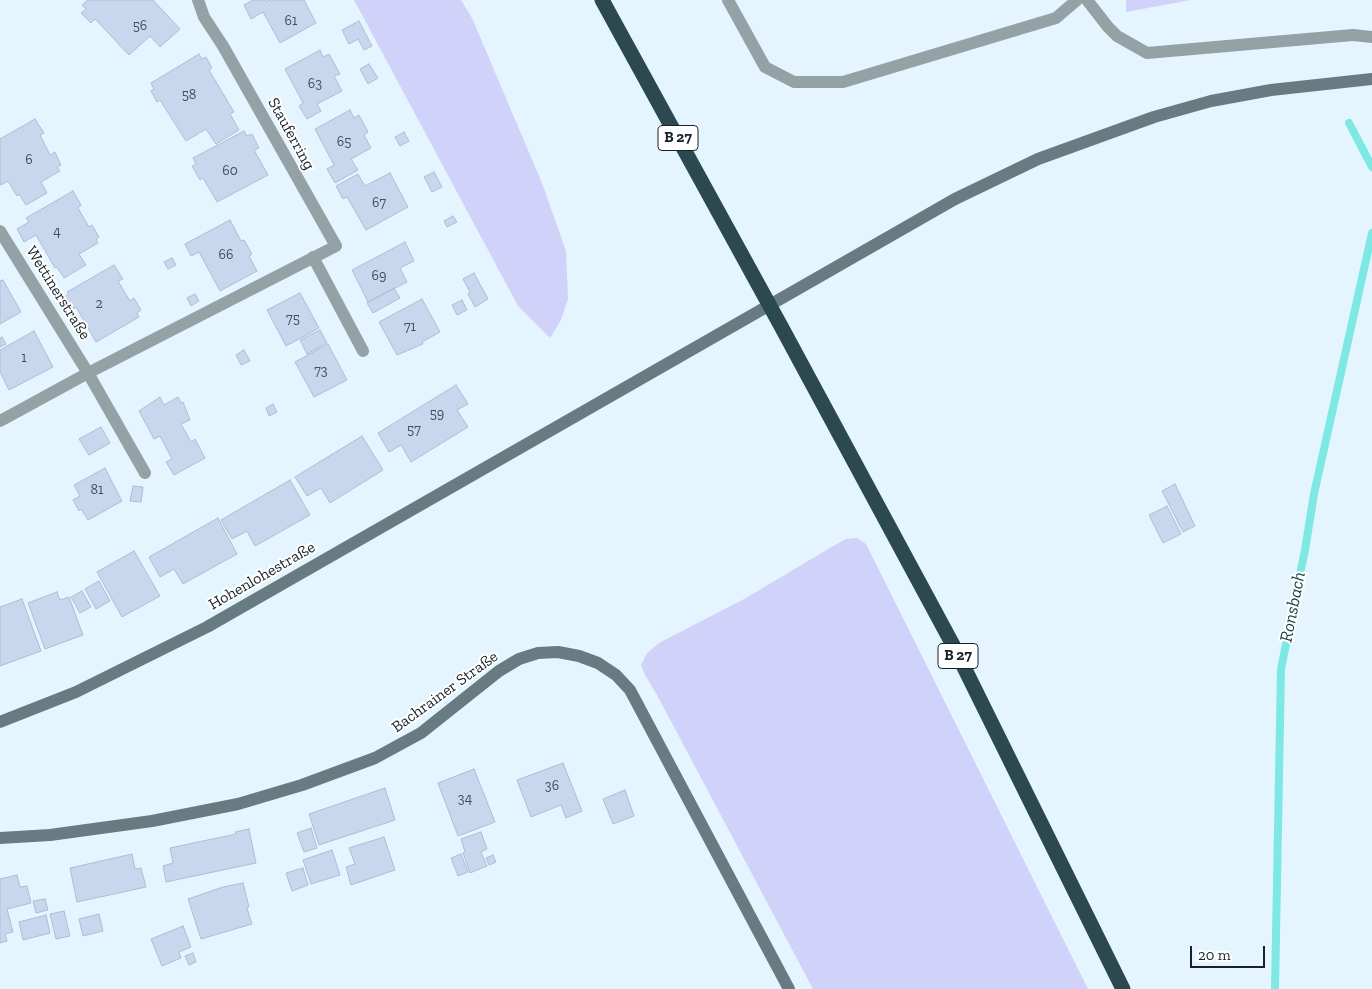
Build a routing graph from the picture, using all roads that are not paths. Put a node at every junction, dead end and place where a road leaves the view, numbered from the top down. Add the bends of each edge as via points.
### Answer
1 (189, 0) edge
2 (198, 0) edge
3 (602, 0) edge
4 (728, 0) edge
5 (1077, 0) edge
6 (1087, 0) edge
7 (204, 17) junction
8 (1372, 37) edge
9 (1372, 78) edge
10 (0, 231) edge
11 (313, 258) junction
12 (363, 351) dead end
13 (88, 373) junction
14 (0, 421) edge
15 (145, 473) dead end
16 (0, 722) edge
17 (0, 838) edge
18 (789, 989) edge
19 (1123, 989) edge

1 - 7 street, Stauferring
2 - 7 street, Stauferring
3 - 19 highway, B 27 via 953,646
4 - 5 street via 765,67 794,82 843,82 1056,18
6 - 8 street via 1117,36 1147,53 1353,35
7 - 11 street, Stauferring via 336,246
9 - 16 main road, Hohenlohestraße via 1211,101 1154,116 1038,159 955,199 207,627 76,692
10 - 13 street, Wettinerstraße
11 - 12 street
11 - 13 street, Stauferring
13 - 14 street, Stauferring
13 - 15 street
17 - 18 main road, Bachrainer Straße via 50,835 152,821 238,804 302,785 375,758 420,733 519,659 538,653 558,652 579,656 616,675 630,690

